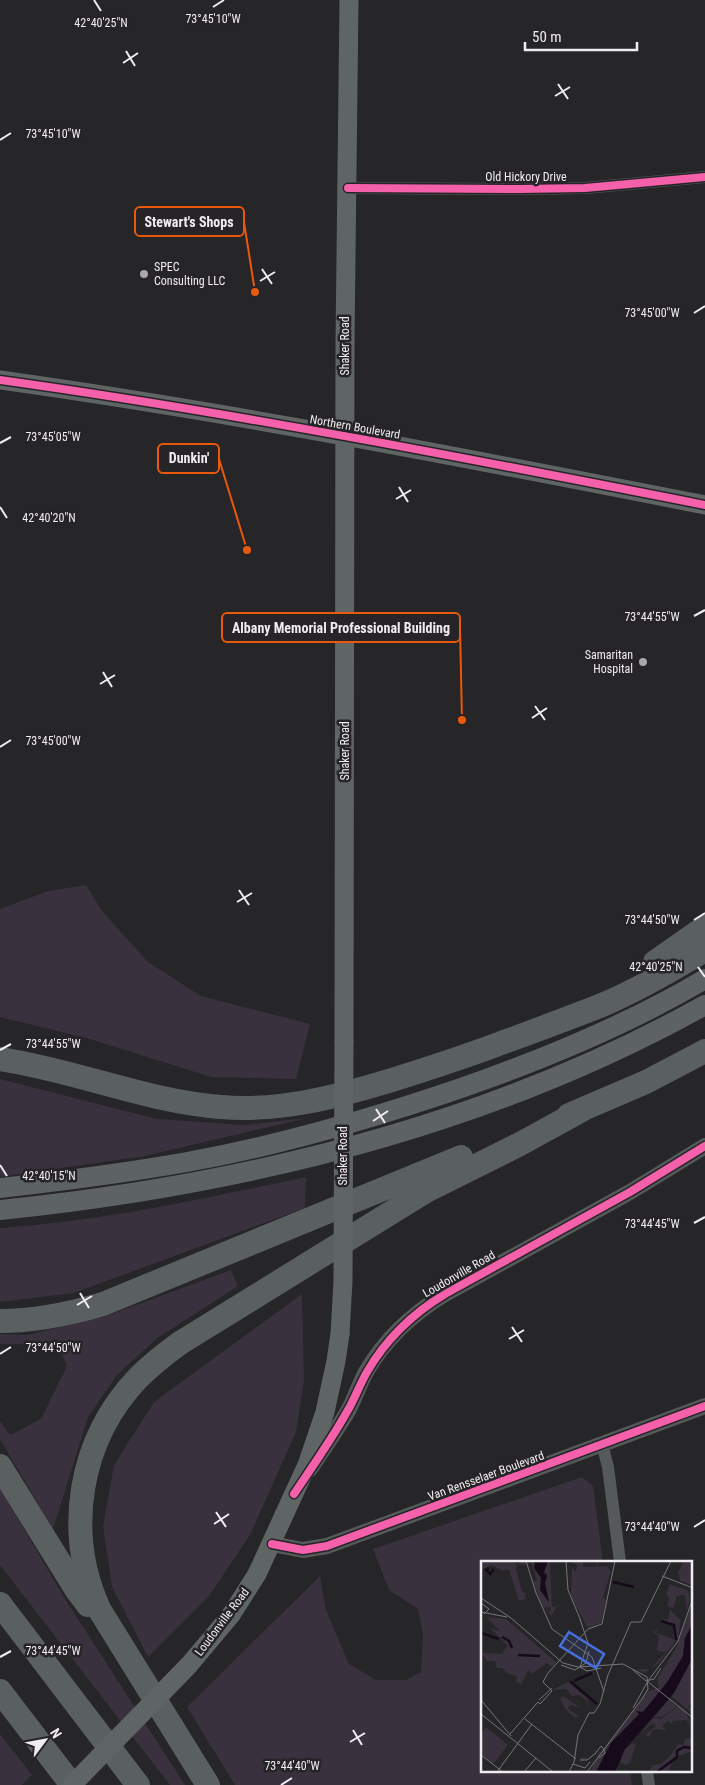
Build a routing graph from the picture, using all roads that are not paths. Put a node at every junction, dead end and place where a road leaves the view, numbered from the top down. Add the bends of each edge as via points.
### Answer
1 (349, 0) edge
2 (705, 177) edge
3 (348, 188) junction
4 (0, 380) edge
5 (345, 437) junction
6 (705, 505) edge
7 (705, 927) edge
8 (705, 950) edge
9 (705, 979) edge
10 (705, 1004) edge
11 (530, 1032) junction
12 (0, 1043) edge
13 (705, 1051) edge
14 (705, 1055) edge
15 (0, 1059) edge
16 (677, 1066) junction
17 (143, 1094) junction
18 (582, 1110) junction
19 (705, 1146) edge
20 (0, 1188) edge
21 (0, 1210) edge
22 (0, 1321) edge
23 (705, 1406) edge
24 (602, 1444) junction
25 (0, 1466) edge
26 (294, 1494) junction
27 (272, 1544) junction
28 (620, 1561) edge
29 (0, 1604) edge
30 (123, 1649) junction
31 (0, 1691) edge
32 (647, 1772) edge
33 (72, 1785) edge
34 (138, 1785) edge
35 (208, 1785) edge
36 (649, 1785) edge

1 - 3 main road, Shaker Road
2 - 3 street, Old Hickory Drive via 585,188
3 - 5 main road, Shaker Road
4 - 5 main road, Northern Boulevard
5 - 6 main road, Northern Boulevard
5 - 26 main road, Shaker Road, bridge via 343,1281 340,1334 325,1412
7 - 11 highway via 650,965
8 - 11 highway via 602,1004
9 - 20 main road via 639,1015 567,1048 499,1075 388,1112 299,1137 189,1162
10 - 21 main road via 659,1030 584,1065 392,1134 277,1165 191,1183
11 - 17 highway via 360,1090 305,1103 244,1109
12 - 17 highway via 36,1053
13 - 16 highway
14 - 16 highway
15 - 17 highway
16 - 18 highway
18 - 22 highway via 516,1134 103,1304 56,1316
18 - 30 highway via 426,1190 377,1220 180,1343 126,1392 94,1448 84,1484 80,1521 88,1581 99,1609
19 - 26 street, Loudonville Road via 417,1312 376,1357 348,1410
23 - 24 street, Van Rensselaer Boulevard
24 - 27 street, Van Rensselaer Boulevard via 327,1546 303,1550
24 - 28 street
25 - 30 highway via 76,1589
26 - 27 main road, Loudonville Road
27 - 33 main road, Loudonville Road, bridge via 230,1615 188,1665
29 - 34 highway
30 - 35 highway
31 - 33 highway
32 - 36 street

